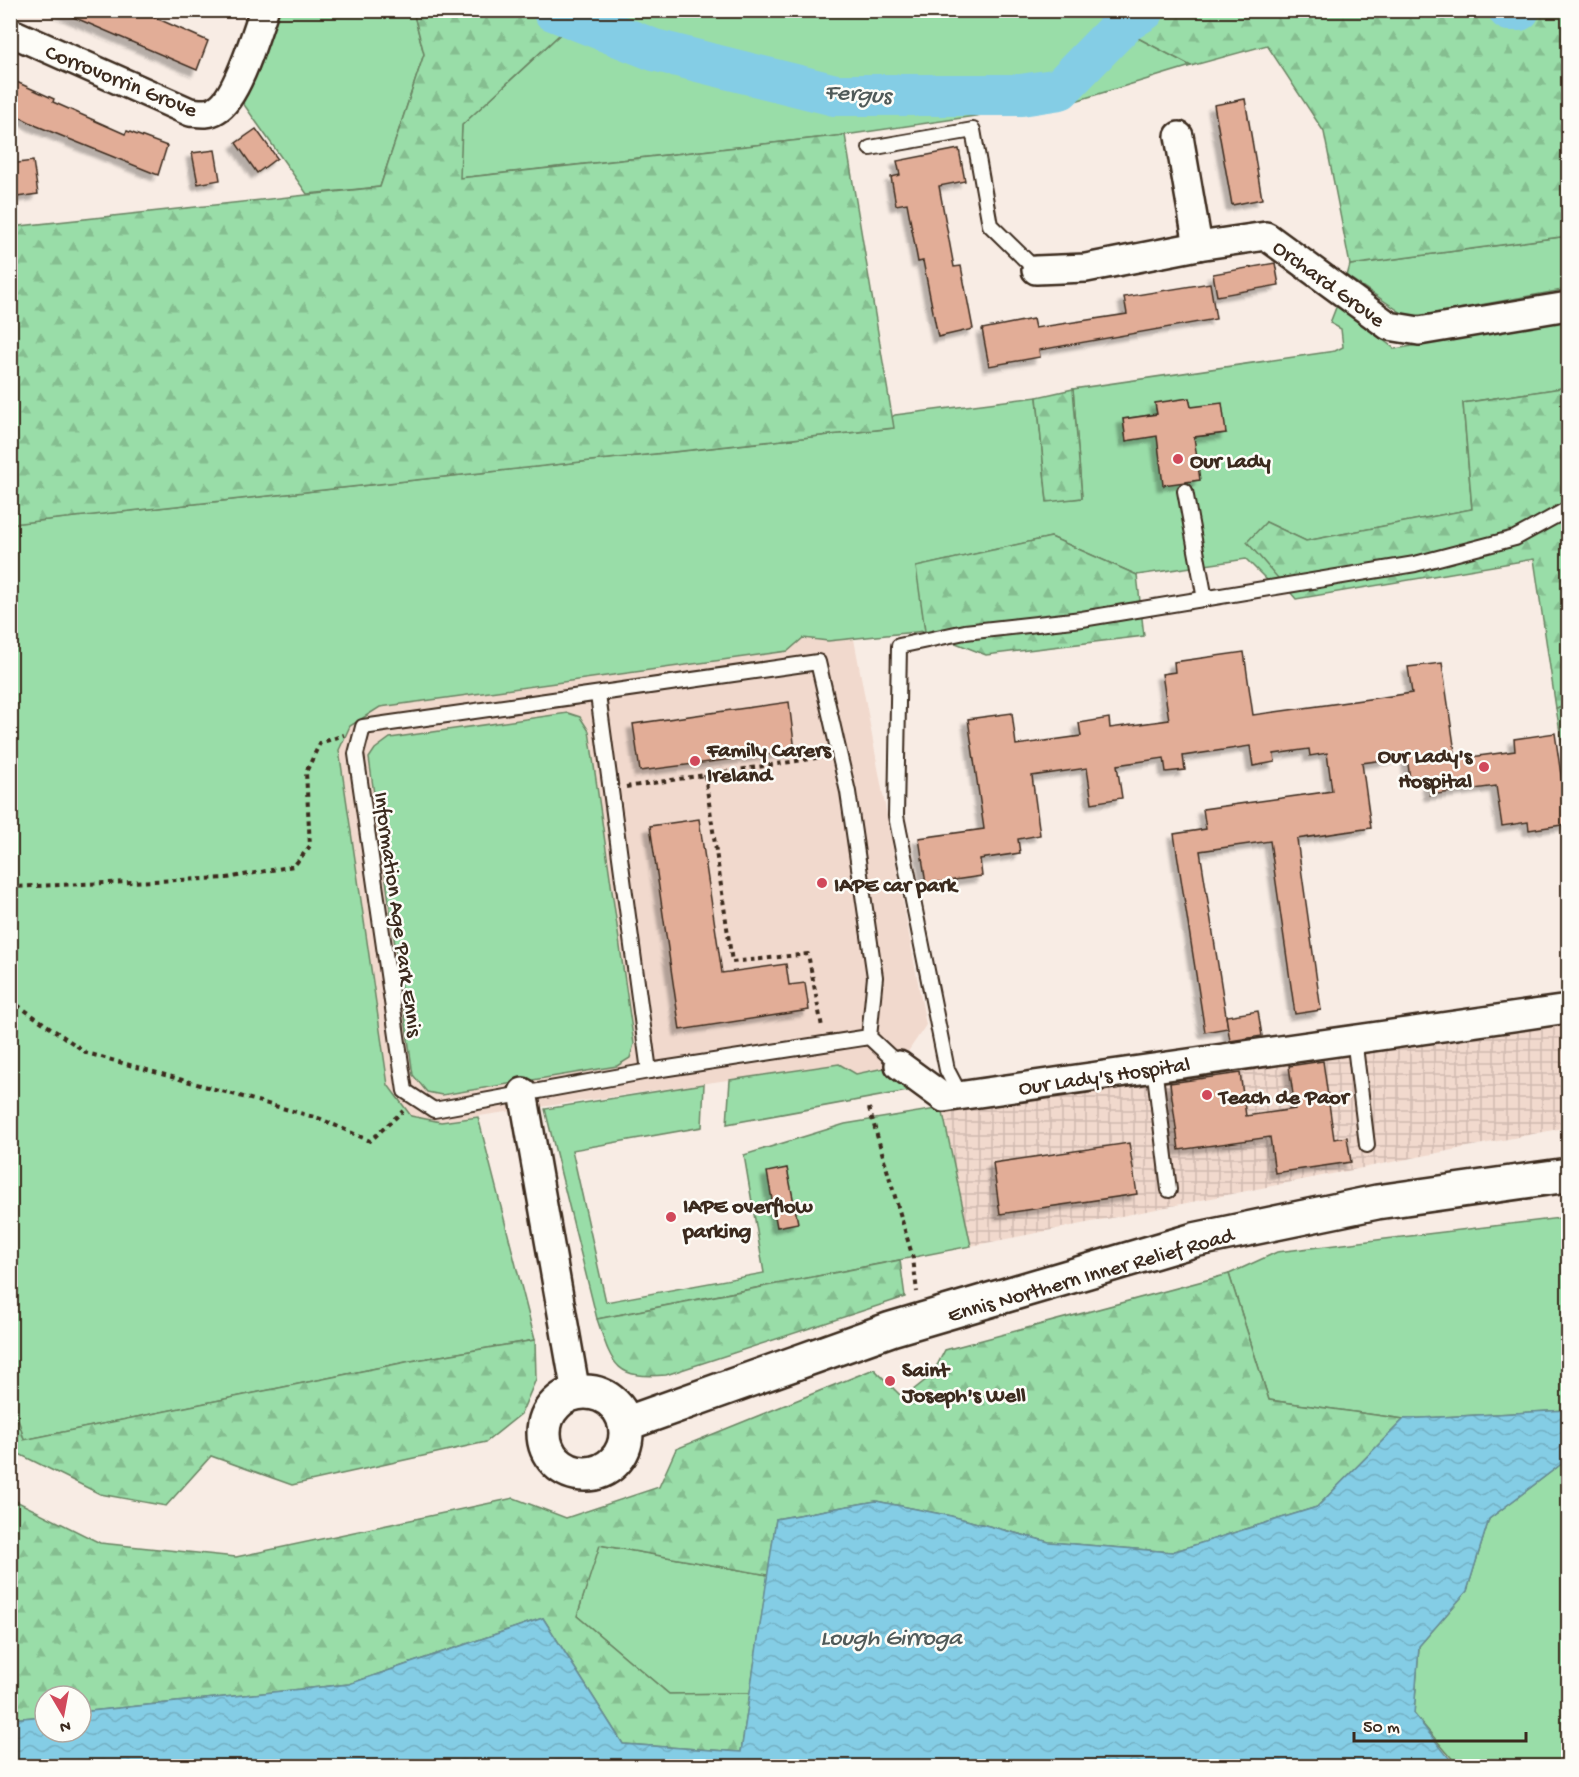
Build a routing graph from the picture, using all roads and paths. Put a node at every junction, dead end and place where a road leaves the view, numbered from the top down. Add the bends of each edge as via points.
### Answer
1 (261, 20) edge
2 (10, 32) edge
3 (1179, 136) dead end
4 (870, 148) dead end
5 (1198, 246) junction
6 (1036, 270) joint
7 (1569, 306) edge
8 (1185, 491) dead end
9 (1569, 509) edge
10 (1205, 599) junction
11 (597, 695) junction
12 (356, 754) junction
13 (839, 754) junction
14 (705, 775) junction
15 (610, 789) junction
16 (10, 887) edge
17 (10, 1000) edge
18 (1569, 1009) edge
19 (871, 1021) junction
20 (869, 1037) junction
21 (1354, 1038) junction
22 (899, 1065) joint
23 (1154, 1066) junction
24 (650, 1071) junction
25 (523, 1092) junction
26 (960, 1095) junction
27 (417, 1099) junction
28 (868, 1108) dead end
29 (1368, 1145) dead end
30 (1569, 1175) edge
31 (1169, 1190) dead end
32 (917, 1321) junction
33 (576, 1393) junction
34 (625, 1424) junction

1 - 2 street, Corrovorrin Grove via 230,94 220,108 208,114 190,112
3 - 5 street
4 - 6 lane, Orchard Grove via 973,130 990,225
5 - 6 street, Orchard Grove via 1086,268
5 - 7 street, Orchard Grove via 1266,236 1389,326 1419,331
8 - 10 lane
9 - 10 lane via 1515,538 1415,564
10 - 26 lane via 1082,619 965,632 899,646 896,816 947,1070
11 - 12 lane, Information Age Park Ennis via 363,727
11 - 13 lane, Information Age Park Ennis via 818,662
11 - 15 lane
12 - 16 path via 349,734 320,743 306,772 310,846 294,866 227,878
12 - 27 lane, Information Age Park Ennis via 405,1091
13 - 14 path
13 - 19 lane, Information Age Park Ennis via 875,977
14 - 15 path
14 - 19 path via 732,962 808,954 822,1028
15 - 24 lane
17 - 27 path via 87,1053 321,1119 370,1141
18 - 21 street, Our Lady's Hospital
19 - 20 lane, Information Age Park Ennis
20 - 22 lane
20 - 24 lane
21 - 23 street, Our Lady's Hospital
21 - 29 lane
22 - 26 street, Our Lady's Hospital via 944,1098
23 - 26 street, Our Lady's Hospital
23 - 31 lane
24 - 25 lane
25 - 27 lane via 434,1110
25 - 33 street
28 - 32 path via 913,1258
30 - 32 street, Ennis Northern Inner Relief Road via 1377,1202 1194,1240
32 - 34 street, Ennis Northern Inner Relief Road
33 - 34 street via 590,1392 610,1400
33 - 34 street via 552,1408 544,1427 545,1444 560,1466 579,1473 602,1470 622,1451

